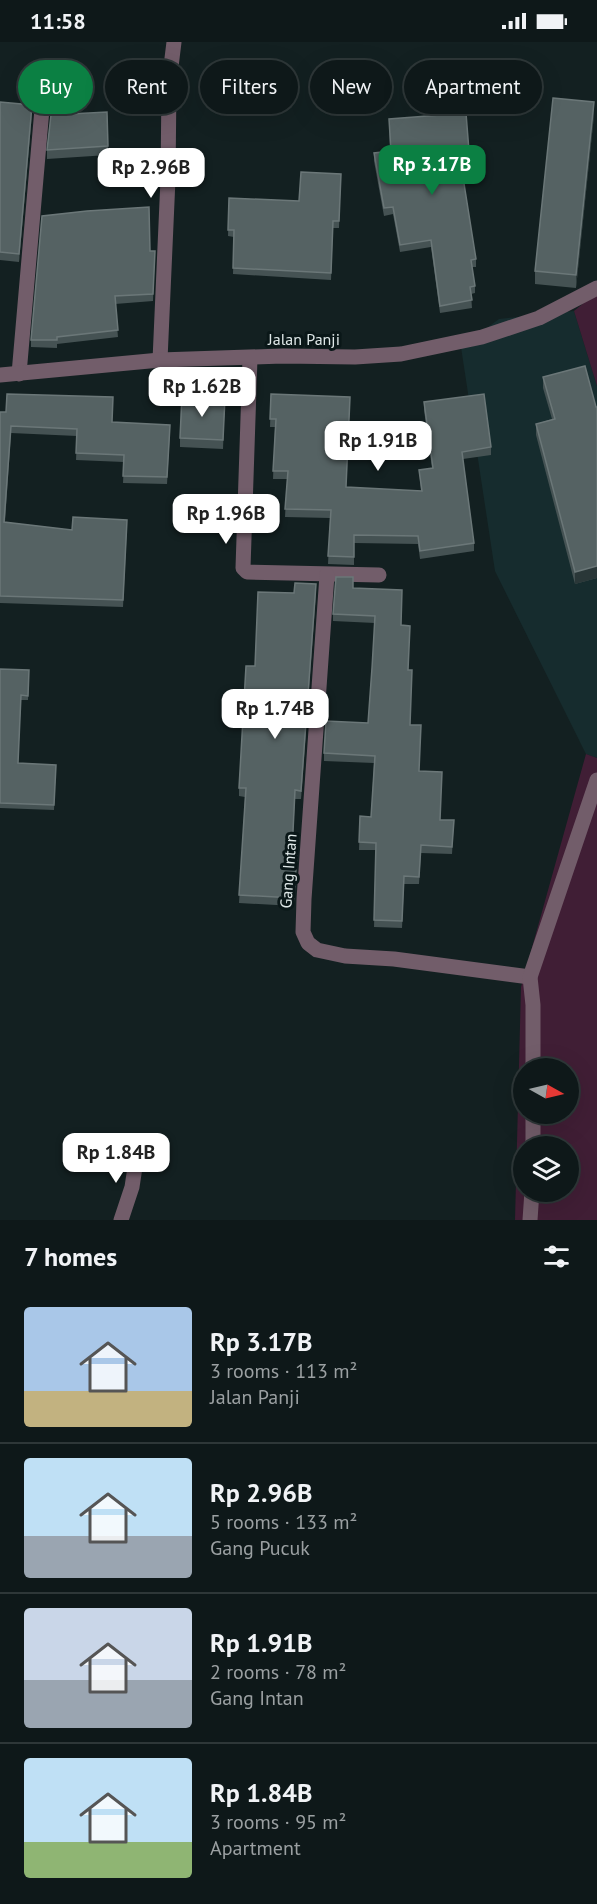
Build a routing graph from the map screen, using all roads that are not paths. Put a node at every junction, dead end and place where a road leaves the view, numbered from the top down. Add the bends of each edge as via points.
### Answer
1 (174, 42) edge
2 (42, 114) edge
3 (597, 288) edge
4 (250, 358) junction
5 (160, 360) junction
6 (19, 374) junction
7 (0, 375) edge
8 (327, 575) junction
9 (379, 575) dead end
10 (597, 780) edge
11 (530, 977) junction
12 (533, 1058) edge
13 (137, 1154) dead end
14 (531, 1202) edge
15 (121, 1220) edge
16 (530, 1220) edge

1 - 5 street via 169,83
2 - 6 street
3 - 4 street, Jalan Panji via 539,318 482,337 401,354
4 - 5 street, Jalan Panji
4 - 8 street via 243,568 247,572
5 - 6 street, Jalan Panji
6 - 7 street, Jalan Panji
8 - 9 street
8 - 11 street, Gang Intan via 304,899 303,932 308,943 317,950 345,956
10 - 11 street
11 - 12 street
13 - 15 street
14 - 16 street

